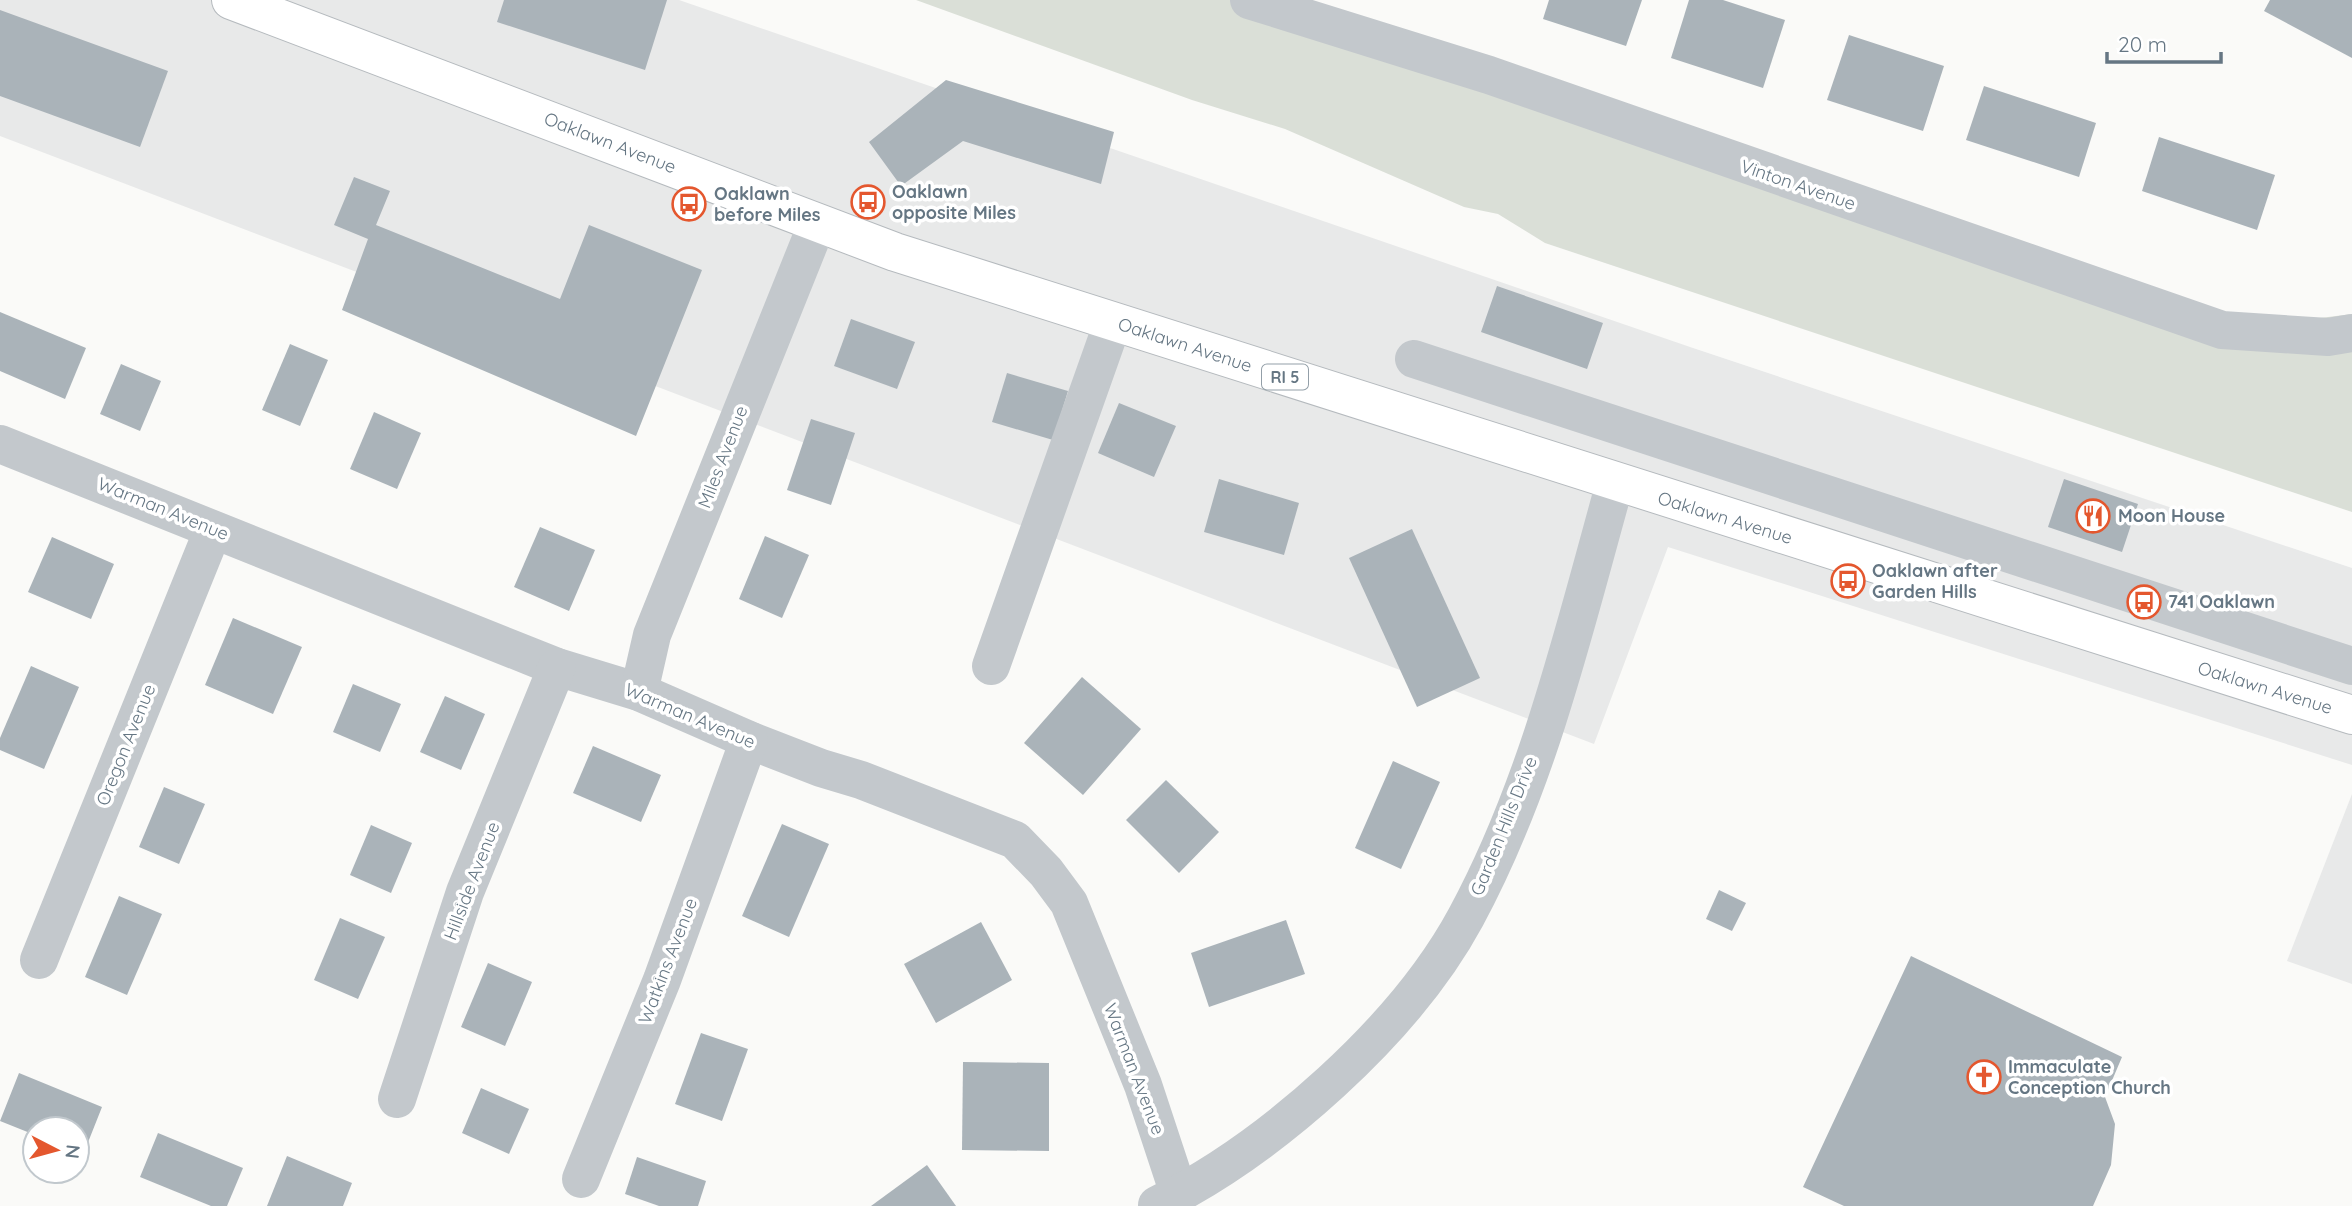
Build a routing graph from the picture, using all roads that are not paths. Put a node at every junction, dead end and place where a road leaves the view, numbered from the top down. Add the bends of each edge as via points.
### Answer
1 (231, 0) edge
2 (1249, 0) edge
3 (817, 224) junction
4 (1113, 322) junction
5 (2352, 332) edge
6 (1414, 359) dead end
7 (1666, 441) junction
8 (0, 444) edge
9 (1632, 489) junction
10 (214, 530) junction
11 (1996, 549) junction
12 (1982, 599) junction
13 (2345, 664) edge
14 (991, 666) dead end
15 (557, 667) junction
16 (639, 692) junction
17 (2338, 711) edge
18 (749, 740) junction
19 (39, 960) dead end
20 (397, 1099) dead end
21 (581, 1179) dead end
22 (1167, 1200) edge

1 - 3 main road, Oaklawn Avenue / RI 5
2 - 5 street, Vinton Avenue via 1489,75 2222,330 2328,337
3 - 4 main road, Oaklawn Avenue / RI 5
3 - 16 street, Miles Avenue via 652,635
4 - 9 main road, Oaklawn Avenue / RI 5
4 - 14 street
6 - 7 street
7 - 9 street, Garden Hills Drive
7 - 11 street
8 - 10 street, Warman Avenue
9 - 12 main road, Oaklawn Avenue / RI 5
9 - 22 street, Garden Hills Drive via 1498,850 1465,919 1389,1023 1343,1073 1310,1102
10 - 15 street, Warman Avenue
10 - 19 street, Oregon Avenue
11 - 12 street
11 - 13 street
12 - 17 main road, Oaklawn Avenue / RI 5
13 - 17 street
15 - 16 street, Warman Avenue
15 - 20 street, Hillside Avenue via 465,892
16 - 18 street, Warman Avenue
18 - 21 street, Watkins Avenue via 662,980
18 - 22 street, Warman Avenue via 1015,840 1046,872 1069,903 1143,1085

